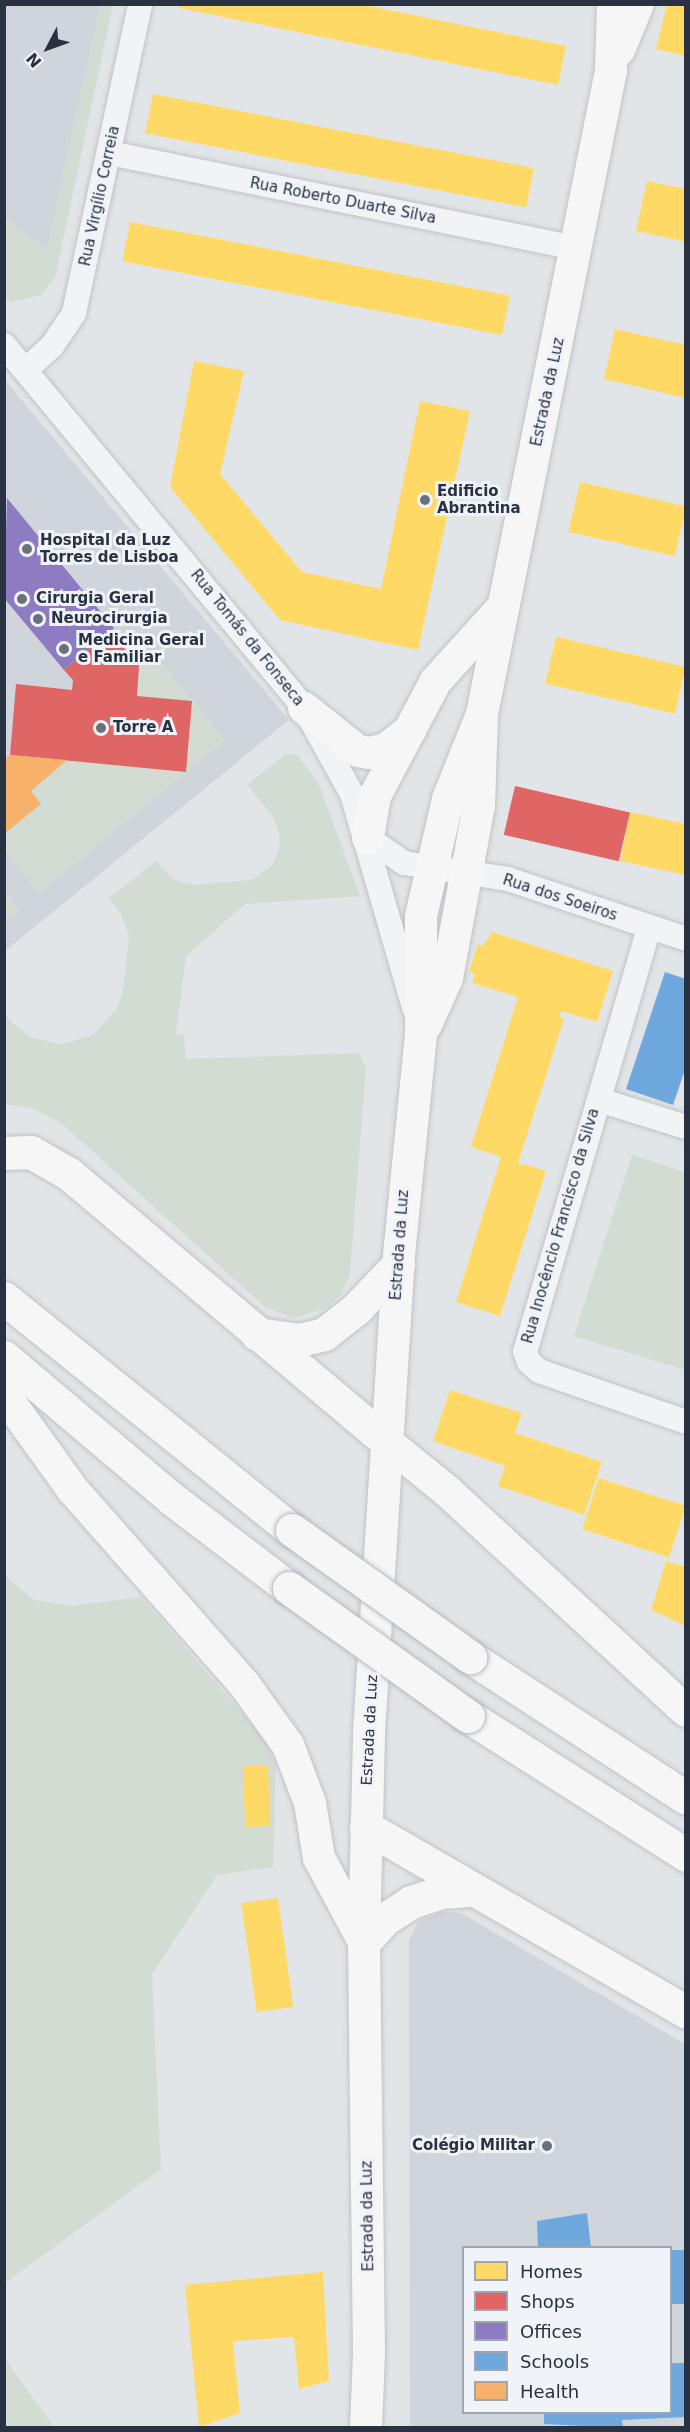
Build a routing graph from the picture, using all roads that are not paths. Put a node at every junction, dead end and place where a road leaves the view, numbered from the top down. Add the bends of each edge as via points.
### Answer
1 (140, 4) edge
2 (613, 4) edge
3 (638, 4) edge
4 (611, 71) junction
5 (109, 153) junction
6 (577, 248) junction
7 (4, 345) edge
8 (26, 370) junction
9 (503, 607) junction
10 (304, 708) junction
11 (482, 714) junction
12 (411, 730) junction
13 (368, 838) junction
14 (432, 867) junction
15 (467, 872) junction
16 (649, 928) junction
17 (686, 939) edge
18 (422, 1034) junction
19 (599, 1100) junction
20 (686, 1127) edge
21 (4, 1130) edge
22 (4, 1153) edge
23 (69, 1173) junction
24 (398, 1265) junction
25 (4, 1298) edge
26 (257, 1334) junction
27 (4, 1357) edge
28 (4, 1394) edge
29 (686, 1422) edge
30 (388, 1443) junction
31 (686, 1711) edge
32 (686, 1798) edge
33 (366, 1827) junction
34 (686, 1855) edge
35 (472, 1890) junction
36 (364, 1942) junction
37 (686, 2012) edge
38 (366, 2427) edge

1 - 5 street, Rua Virgílio Correia
2 - 4 main road, Estrada da Luz
3 - 4 main road, Estrada da Luz
4 - 6 main road, Estrada da Luz
5 - 6 street, Rua Roberto Duarte Silva
5 - 8 street, Rua Virgílio Correia via 74,313 52,346
6 - 9 main road, Estrada da Luz
7 - 8 street, Rua Tomás da Fonseca
8 - 10 street, Rua Tomás da Fonseca
9 - 11 main road, Estrada da Luz
9 - 12 main road via 436,681
10 - 12 main road via 350,746 369,753 386,748
10 - 13 street, Rua Tomás da Fonseca via 349,788
11 - 14 main road, Estrada da Luz via 448,799
11 - 15 main road, Estrada da Luz via 479,806
12 - 13 main road via 375,796
13 - 14 street via 404,862
13 - 18 street, Rua Tomás da Fonseca
14 - 15 street, Rua dos Soeiros
14 - 18 main road, Estrada da Luz via 421,916
15 - 16 street, Rua dos Soeiros via 508,879
15 - 18 main road, Estrada da Luz via 447,978
16 - 17 street, Rua dos Soeiros
16 - 19 street, Rua Inocêncio Francisco da Silva
18 - 24 main road, Estrada da Luz
19 - 20 street
19 - 29 street, Rua Inocêncio Francisco da Silva via 525,1355 539,1371
21 - 23 highway via 38,1139
22 - 23 highway via 31,1152
23 - 26 highway
24 - 26 highway via 356,1309 324,1334 299,1340
24 - 30 main road, Estrada da Luz
25 - 32 highway, bridge via 292,1530 470,1658
26 - 30 highway
27 - 34 highway, bridge via 172,1499 289,1588 468,1716
28 - 36 main road via 73,1490 244,1683 288,1745 310,1803 319,1858
30 - 31 main road via 447,1491
30 - 33 main road, Estrada da Luz
33 - 35 highway
33 - 36 main road, Estrada da Luz
35 - 36 highway via 441,1892 411,1902 385,1919
35 - 37 highway
36 - 38 main road, Estrada da Luz via 369,2341

